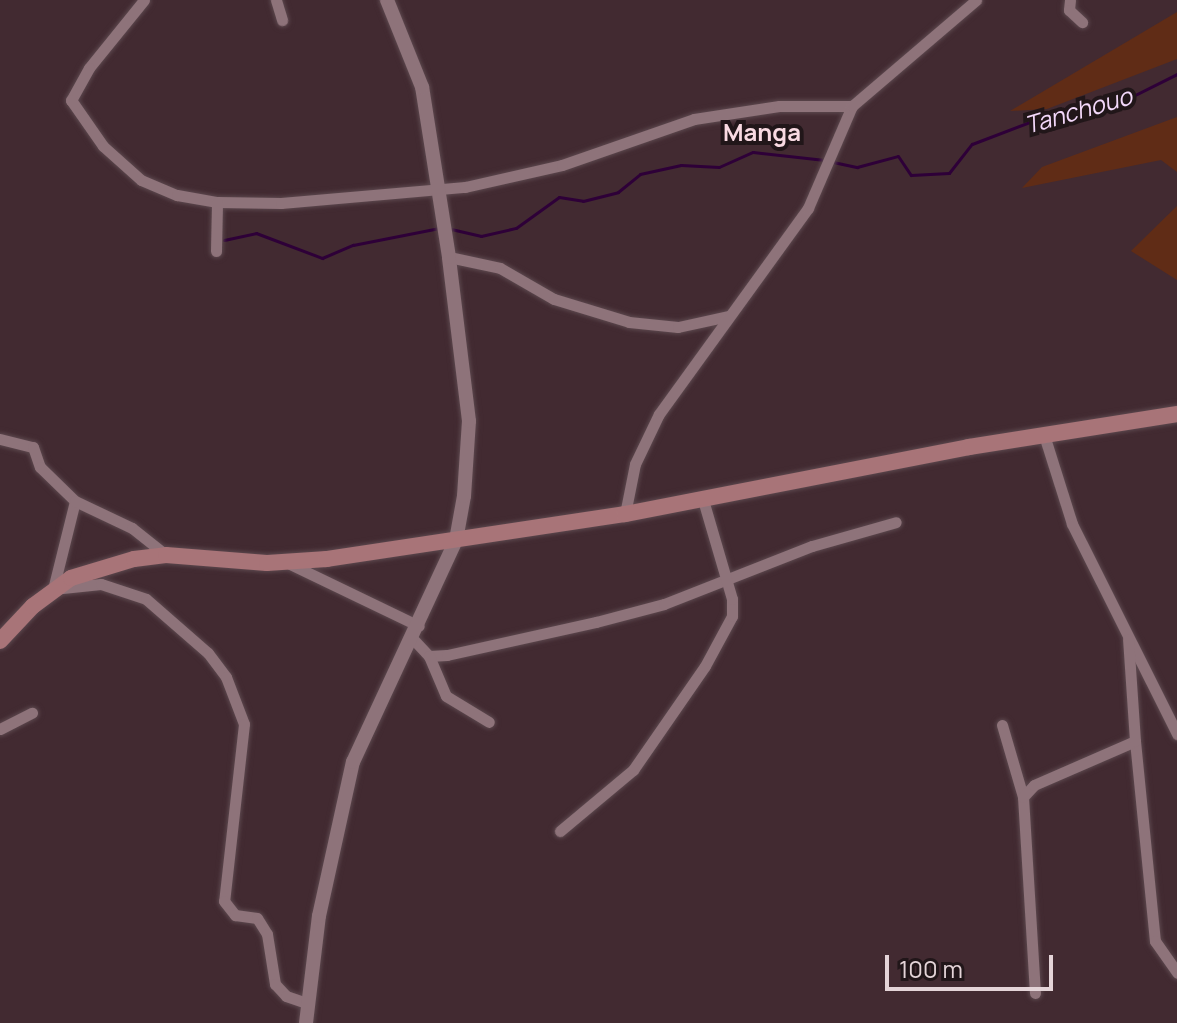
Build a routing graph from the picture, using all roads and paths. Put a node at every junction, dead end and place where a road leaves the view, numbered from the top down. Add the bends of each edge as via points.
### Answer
1 (144, 0) edge
2 (276, 0) edge
3 (387, 0) edge
4 (976, 0) edge
5 (1070, 0) edge
6 (282, 20) dead end
7 (1082, 22) dead end
8 (852, 106) junction
9 (438, 190) junction
10 (217, 202) junction
11 (216, 251) dead end
12 (449, 257) junction
13 (728, 316) junction
14 (1177, 414) edge
15 (1044, 435) junction
16 (0, 439) edge
17 (703, 500) junction
18 (75, 501) junction
19 (625, 514) junction
20 (896, 522) dead end
21 (456, 540) junction
22 (166, 555) junction
23 (288, 563) junction
24 (727, 577) junction
25 (53, 589) junction
26 (416, 632) junction
27 (1128, 639) junction
28 (0, 641) edge
29 (429, 656) junction
30 (32, 713) dead end
31 (489, 722) dead end
32 (1002, 725) dead end
33 (0, 729) edge
34 (1177, 734) edge
35 (1135, 741) junction
36 (1023, 797) junction
37 (560, 831) dead end
38 (1177, 973) edge
39 (1035, 993) dead end
40 (309, 1004) junction
41 (306, 1023) edge

1 - 10 street via 89,68 71,100 103,146 141,180 177,195
2 - 6 street
3 - 9 street via 422,87
4 - 8 street
5 - 7 street via 1069,10
8 - 9 street via 779,106 694,119 562,165
8 - 13 street via 802,218
9 - 10 street
9 - 12 street
10 - 11 street
12 - 13 street via 500,268 539,293 629,322 678,327
12 - 21 street via 469,421
13 - 19 street via 659,414 635,464
14 - 15 main road
15 - 17 main road
15 - 27 street via 1072,524
16 - 18 street via 33,447 40,467
17 - 19 main road
17 - 24 street
18 - 22 street via 132,528
18 - 25 street
19 - 21 main road
20 - 24 street
21 - 23 main road
21 - 26 street
22 - 23 main road
22 - 25 main road via 99,567
23 - 26 street
24 - 29 street via 637,612
24 - 37 street via 732,616 705,666 633,770
25 - 28 main road
25 - 40 street via 101,584 146,599 208,653 226,677 244,724 224,901 235,915 257,918 267,934 275,984 286,996
26 - 29 street
26 - 40 street via 353,762 319,916
27 - 34 street
27 - 35 street
29 - 31 street via 446,696
30 - 33 street
32 - 36 street
35 - 36 street via 1034,785
35 - 38 street via 1155,941
36 - 39 street
40 - 41 street

